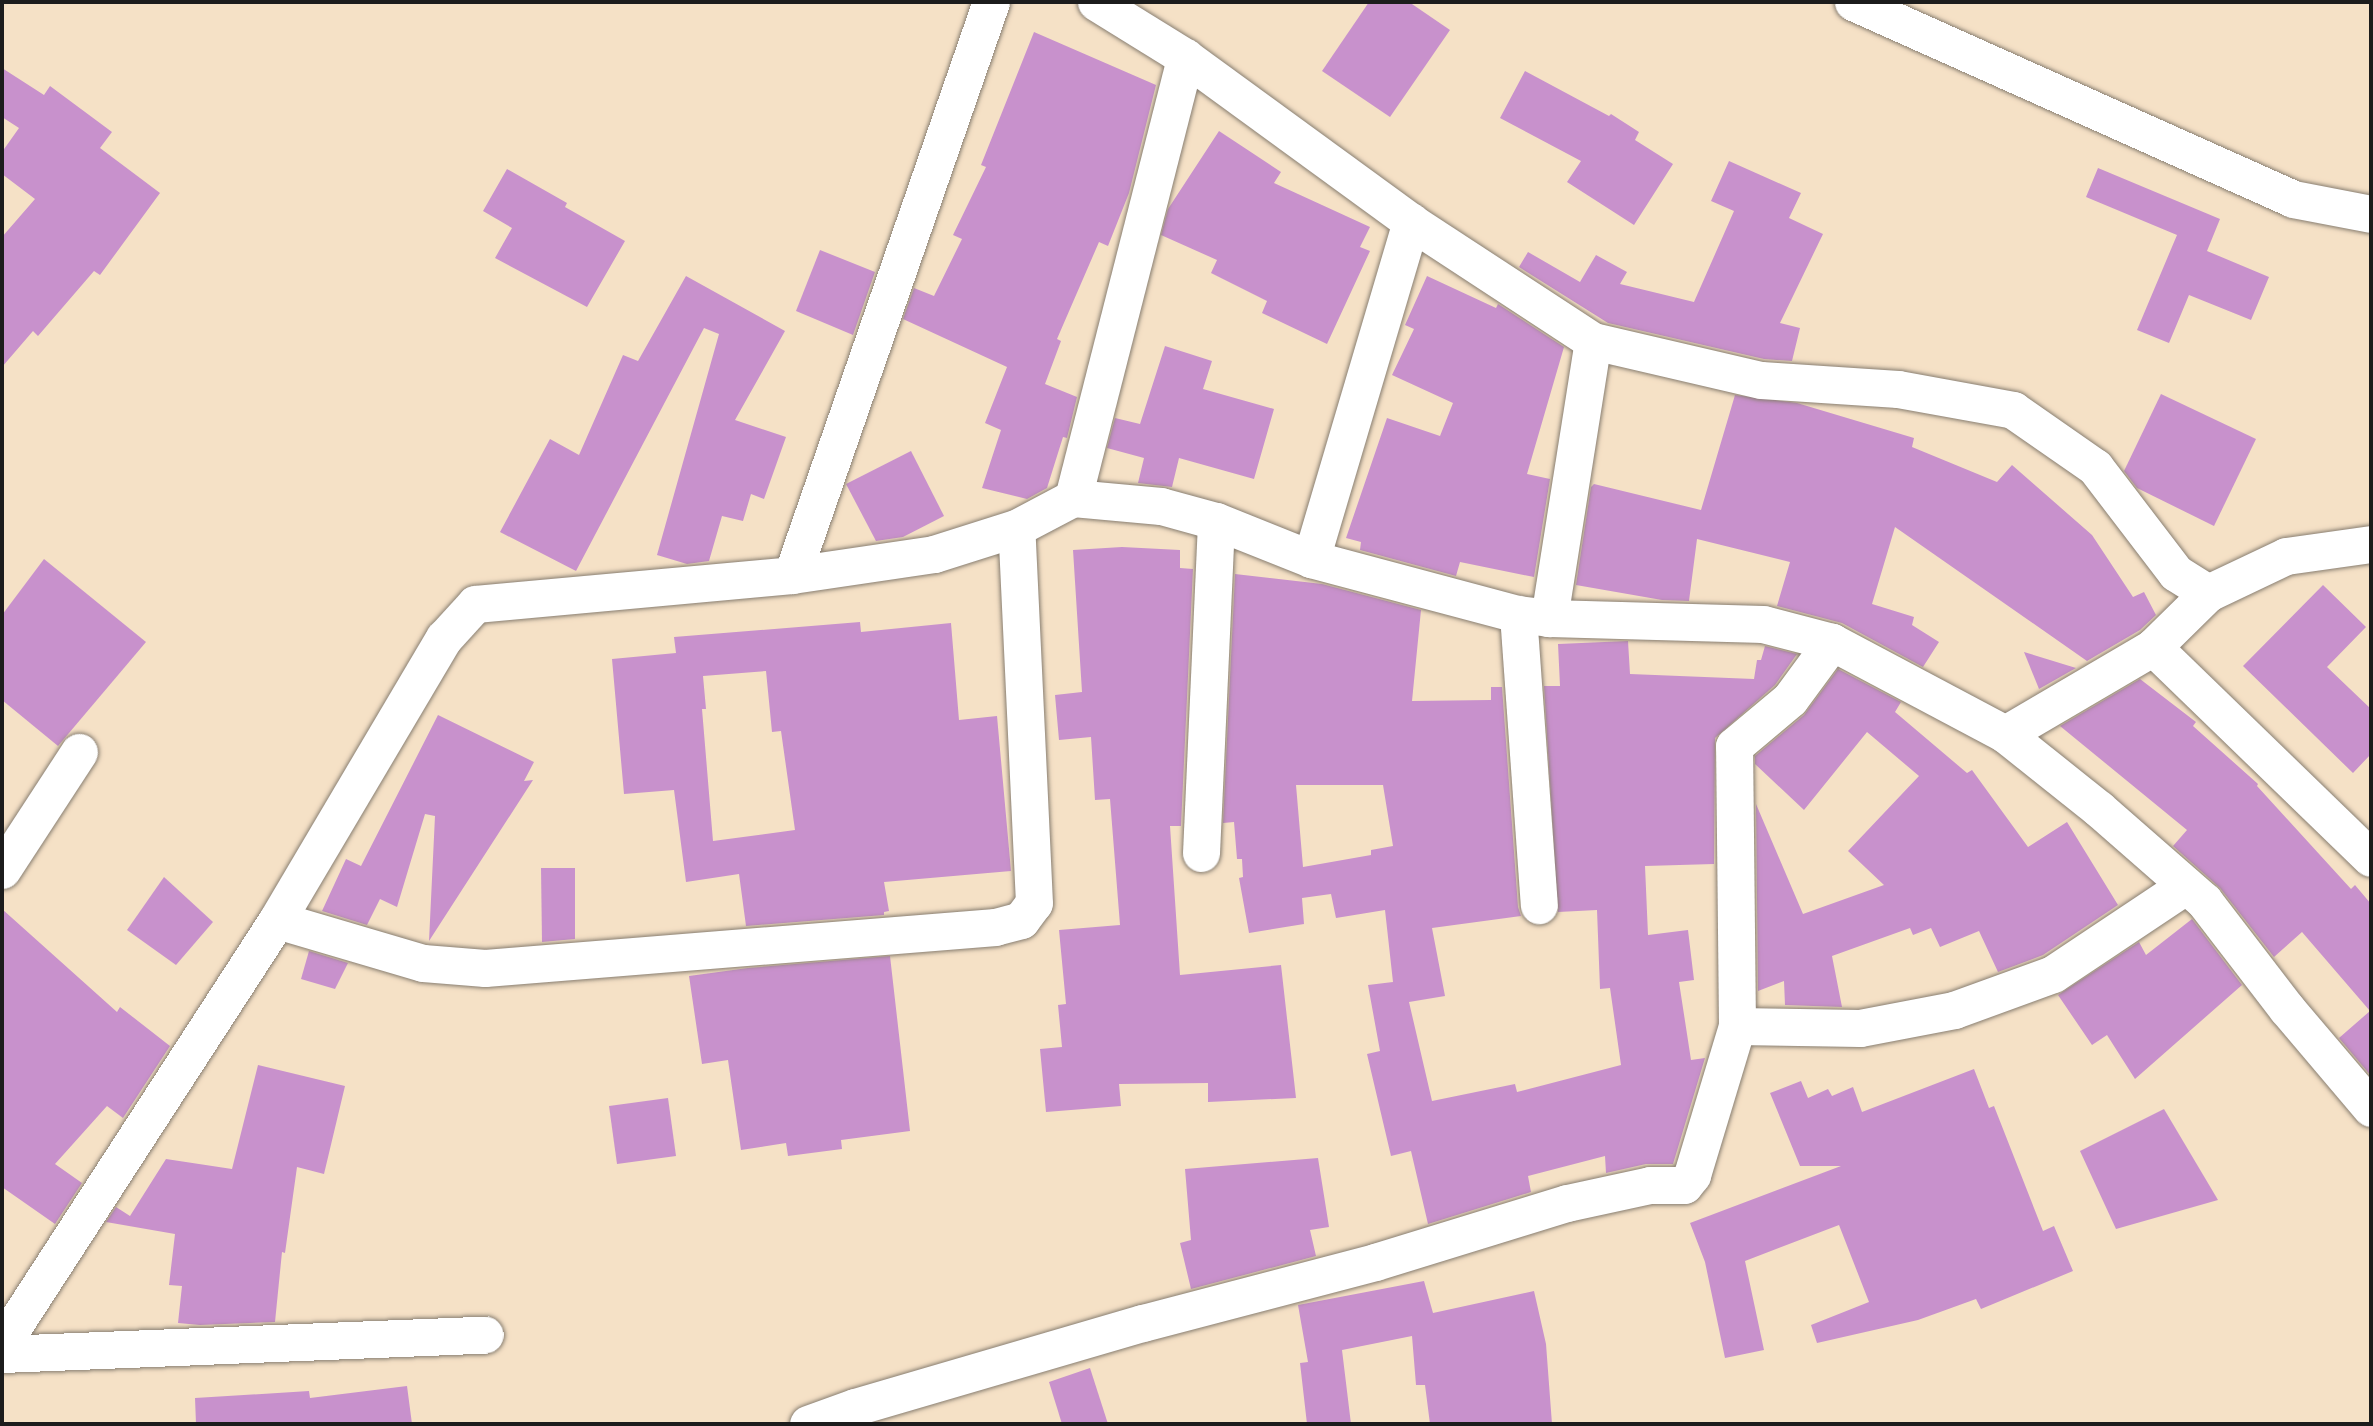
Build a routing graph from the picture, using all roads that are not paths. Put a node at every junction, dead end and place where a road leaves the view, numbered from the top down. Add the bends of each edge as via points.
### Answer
1 (991, 2) edge
2 (1096, 2) edge
3 (1853, 2) edge
4 (1185, 57) junction
5 (2371, 214) edge
6 (1411, 222) junction
7 (1593, 341) junction
8 (1073, 498) junction
9 (1216, 521) junction
10 (1016, 528) junction
11 (2371, 544) edge
12 (1311, 559) junction
13 (792, 575) junction
14 (2208, 593) junction
15 (1533, 616) junction
16 (1832, 642) junction
17 (2153, 647) junction
18 (2005, 734) junction
19 (79, 752) dead end
20 (1201, 853) dead end
21 (2371, 858) edge
22 (2, 870) edge
23 (2185, 886) junction
24 (1539, 905) dead end
25 (277, 920) junction
26 (1737, 1026) junction
27 (2371, 1108) edge
28 (485, 1335) dead end
29 (2, 1344) edge
30 (2, 1354) edge
31 (808, 1424) edge

1 - 13 street
2 - 4 street
3 - 5 street via 2293,199
4 - 6 street
4 - 8 street
6 - 7 street
6 - 12 street
7 - 14 street via 1761,380 1898,389 2013,410 2095,467 2176,573
7 - 15 street
8 - 9 street via 1161,506
8 - 10 street
9 - 12 street
9 - 20 street
10 - 13 street via 933,554
10 - 25 street via 1034,903 1021,920 995,927 485,968 423,963
11 - 14 street via 2287,556
12 - 15 street
13 - 25 street via 475,604 444,638
14 - 17 street
15 - 16 street via 1763,624
15 - 24 street
16 - 18 street
16 - 26 street via 1790,699 1734,746
17 - 18 street
17 - 21 street
18 - 23 street
19 - 22 street
23 - 26 street via 2053,974 1954,1010 1860,1028
23 - 27 street via 2204,901
25 - 29 street
26 - 31 street via 1692,1175 1684,1185 1650,1185 1567,1203 1375,1262 1143,1322
28 - 30 street

